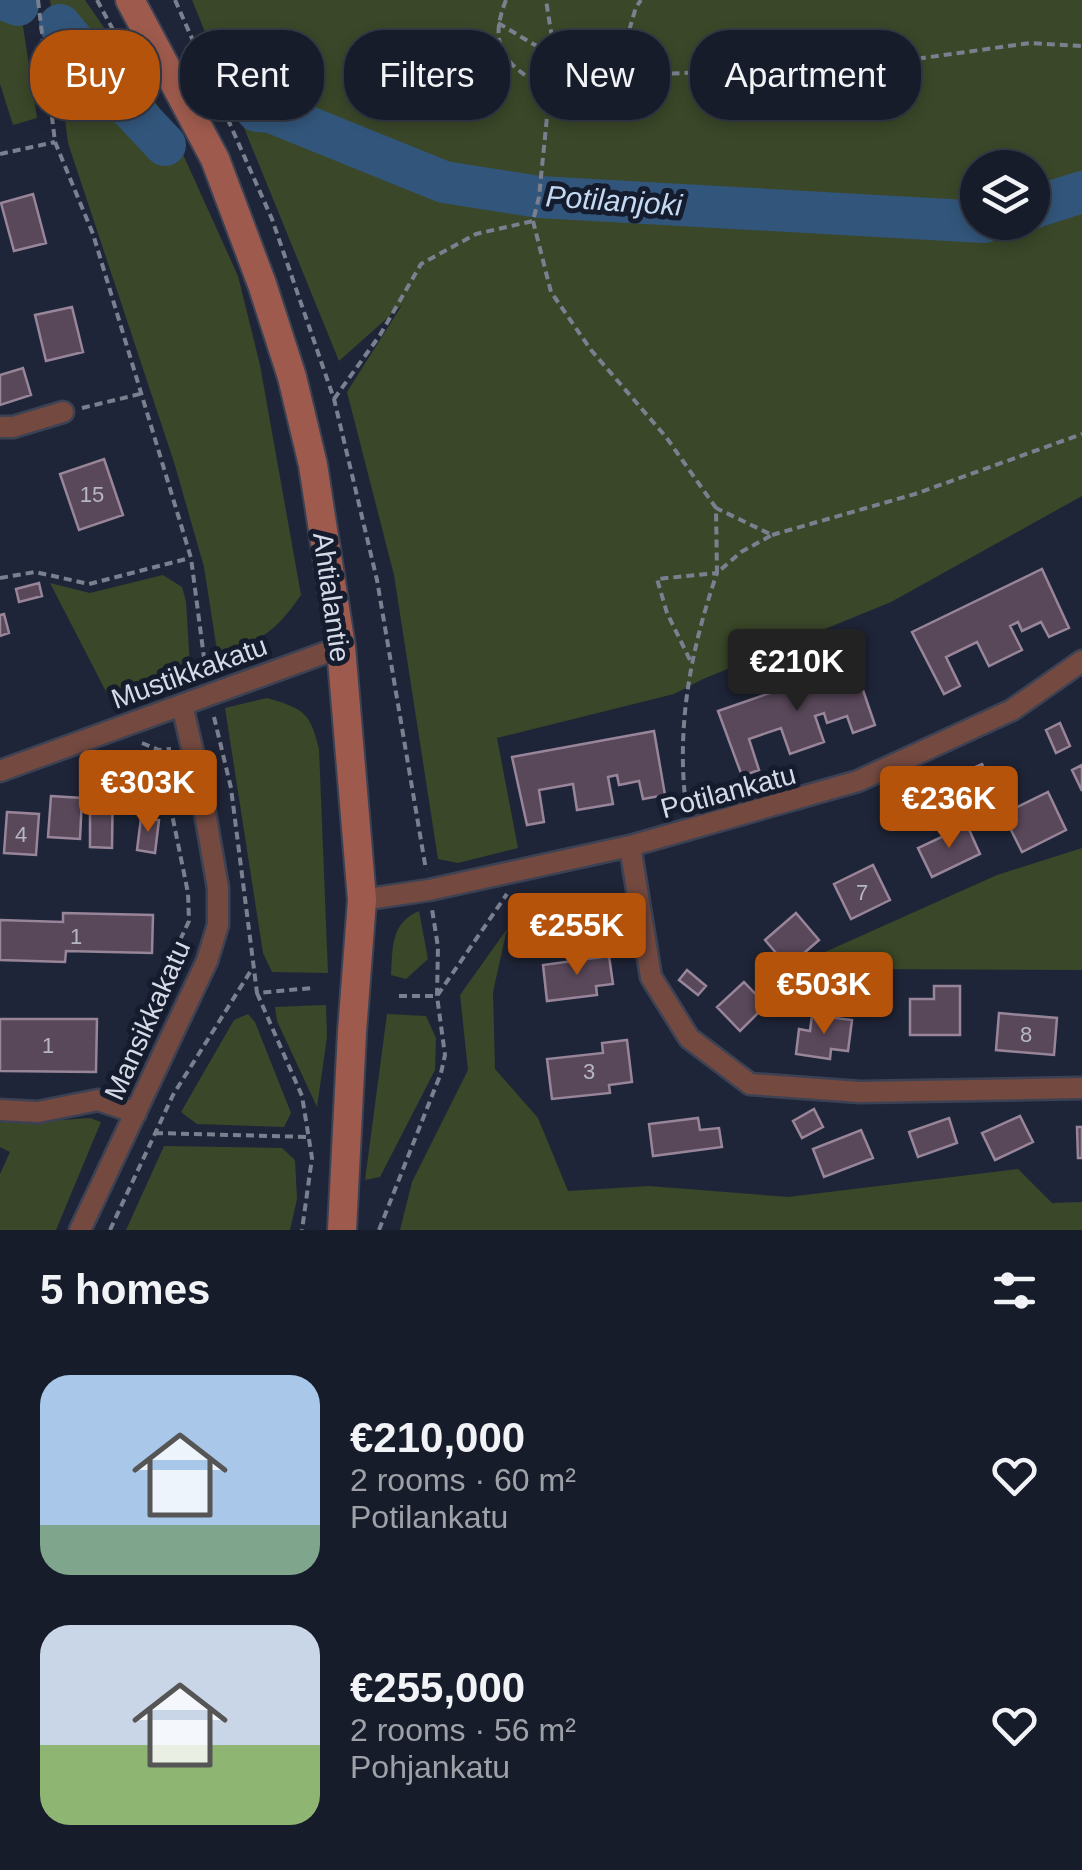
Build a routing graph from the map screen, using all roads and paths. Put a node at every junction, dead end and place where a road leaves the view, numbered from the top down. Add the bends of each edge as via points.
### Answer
1 (38, 0) edge
2 (97, 0) edge
3 (130, 0) edge
4 (506, 0) edge
5 (546, 0) edge
6 (642, 0) edge
7 (497, 22) junction
8 (113, 30) edge
9 (551, 30) edge
10 (629, 30) edge
11 (530, 42) edge
12 (1082, 46) edge
13 (670, 74) edge
14 (530, 79) edge
15 (547, 120) edge
16 (56, 142) junction
17 (0, 154) edge
18 (533, 221) junction
19 (144, 393) junction
20 (334, 399) dead end
21 (63, 412) joint
22 (0, 427) edge
23 (1082, 434) edge
24 (716, 508) junction
25 (772, 535) junction
26 (191, 558) junction
27 (717, 574) junction
28 (0, 578) edge
29 (341, 646) junction
30 (690, 660) junction
31 (1082, 661) edge
32 (209, 693) junction
33 (182, 705) junction
34 (160, 750) dead end
35 (0, 771) edge
36 (689, 830) junction
37 (630, 846) junction
38 (524, 870) junction
39 (362, 900) junction
40 (438, 948) dead end
41 (252, 969) junction
42 (312, 988) dead end
43 (258, 993) junction
44 (400, 996) dead end
45 (437, 996) junction
46 (1082, 1088) edge
47 (104, 1102) junction
48 (0, 1110) edge
49 (136, 1114) junction
50 (154, 1133) junction
51 (308, 1137) junction
52 (80, 1230) edge
53 (110, 1230) edge
54 (302, 1230) edge
55 (342, 1230) edge
56 (379, 1230) edge

1 - 16 path
2 - 8 path
3 - 29 main road, Ahtialantie via 214,158 262,284 313,465
4 - 7 path
5 - 9 path
6 - 10 path
7 - 11 path
7 - 14 path via 500,51
12 - 13 path via 1030,44 880,64
15 - 18 path
16 - 17 path
16 - 19 path
18 - 20 path via 476,234 420,264
18 - 24 path via 552,292
19 - 21 path
19 - 26 path
21 - 22 street
23 - 25 path via 915,494
24 - 25 path
24 - 27 path
25 - 27 path
26 - 28 path via 89,584 36,572
26 - 32 path
27 - 30 path
27 - 30 path via 657,579
29 - 32 street, Mustikkakatu
29 - 39 main road, Ahtialantie
30 - 36 path via 681,748
31 - 36 street, Potilankatu via 1012,710 858,781
32 - 33 street, Mustikkakatu
32 - 41 path via 231,788
33 - 35 street, Mustikkakatu
33 - 49 street, Mansikkakatu via 218,888 218,925
34 - 47 path via 189,920
36 - 37 street, Potilankatu
37 - 38 street, Potilankatu
37 - 46 street via 651,977 689,1038 750,1084 860,1092
38 - 39 street, Potilankatu
38 - 45 path
39 - 55 main road, Ahtialantie
40 - 45 path
41 - 43 path
41 - 50 path
42 - 43 path
43 - 51 path via 302,1096
44 - 45 path
45 - 56 path via 441,1073
47 - 48 street
47 - 49 street
49 - 52 street, Mansikkakatu
50 - 51 path
50 - 53 path
51 - 54 path via 312,1158

